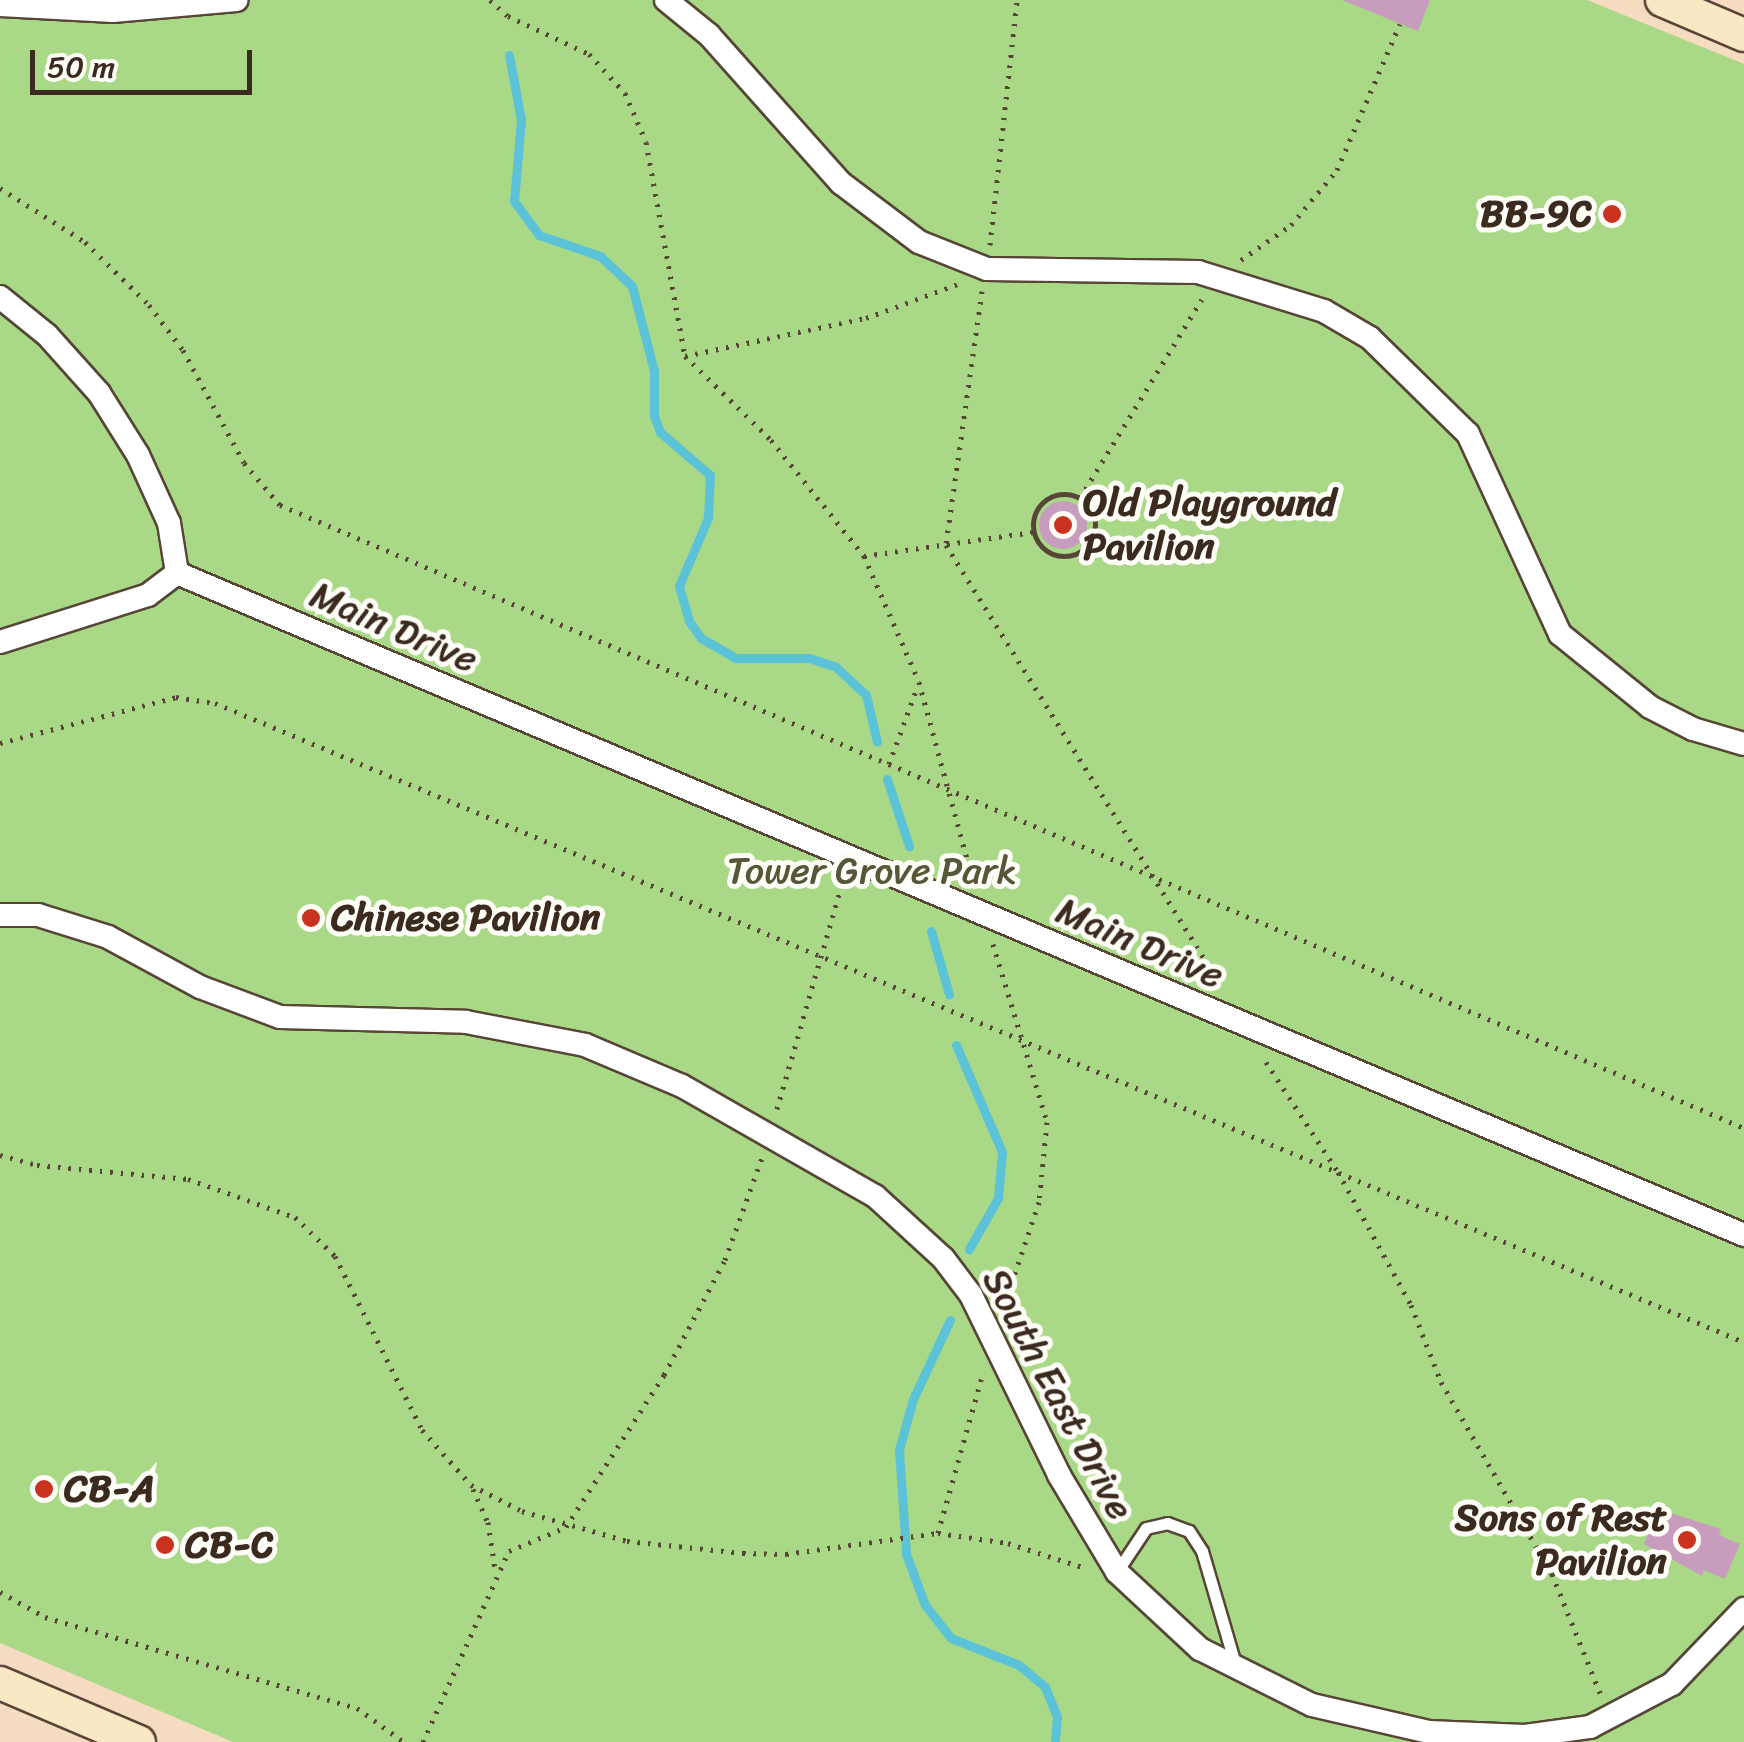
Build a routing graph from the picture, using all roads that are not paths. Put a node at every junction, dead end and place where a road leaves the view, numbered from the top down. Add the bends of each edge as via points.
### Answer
1 (237, 0) edge
2 (666, 0) edge
3 (1662, 0) edge
4 (0, 5) edge
5 (1744, 35) edge
6 (0, 297) edge
7 (177, 573) junction
8 (0, 642) edge
9 (1744, 744) edge
10 (0, 915) edge
11 (1744, 1234) edge
12 (1117, 1572) junction
13 (1744, 1609) edge
14 (1237, 1671) junction
15 (0, 1683) edge
16 (139, 1742) edge

1 - 4 street via 114,11
2 - 9 street via 709,35 841,183 919,242 988,269 1198,272 1324,311 1370,338 1468,434 1560,634 1650,707 1692,729
3 - 5 main road
6 - 7 street via 47,335 99,393 169,523
7 - 8 street via 148,595 49,632
7 - 11 street, Main Drive
10 - 12 street, South East Drive via 38,915 108,936 200,987 280,1017 466,1022 585,1045 682,1086 876,1196 914,1228 971,1295
12 - 14 street, South East Drive via 1200,1649
12 - 14 lane via 1146,1528 1166,1523 1188,1531 1202,1551
13 - 14 street, South East Drive via 1672,1684 1610,1720 1558,1733 1483,1737 1391,1726 1312,1704
15 - 16 main road

